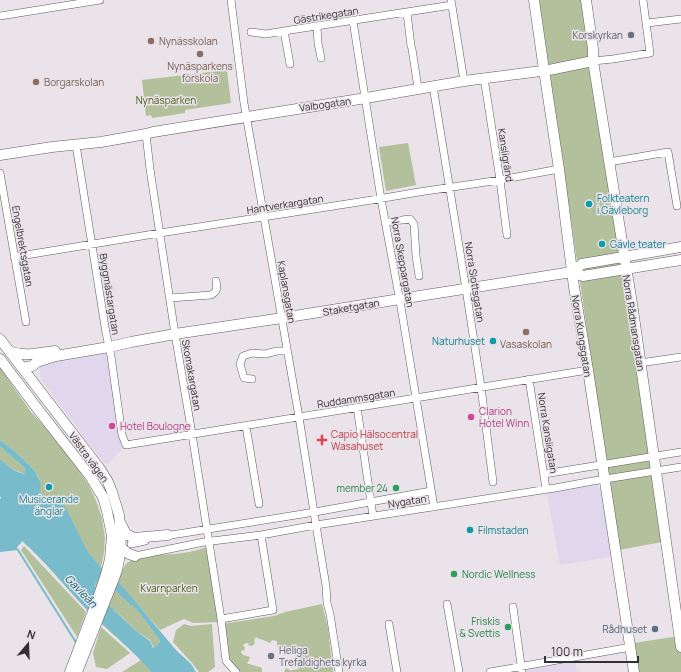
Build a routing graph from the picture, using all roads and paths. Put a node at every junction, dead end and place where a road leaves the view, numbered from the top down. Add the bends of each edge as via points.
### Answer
1 (100, 0) edge
2 (231, 0) edge
3 (534, 0) edge
4 (586, 0) edge
5 (643, 0) edge
6 (452, 2) edge
7 (407, 13) junction
8 (0, 16) edge
9 (681, 19) edge
10 (353, 21) junction
11 (647, 23) junction
12 (317, 27) junction
13 (251, 32) dead end
14 (284, 32) junction
15 (321, 58) dead end
16 (592, 61) junction
17 (290, 64) dead end
18 (544, 70) junction
19 (484, 78) junction
20 (464, 81) junction
21 (433, 86) junction
22 (418, 88) junction
23 (366, 98) junction
24 (246, 117) junction
25 (146, 134) junction
26 (76, 145) junction
27 (0, 155) edge
28 (609, 162) junction
29 (559, 169) junction
30 (0, 173) edge
31 (500, 180) junction
32 (450, 187) junction
33 (381, 199) junction
34 (676, 206) dead end
35 (264, 217) junction
36 (386, 223) junction
37 (160, 233) junction
38 (507, 234) dead end
39 (92, 244) junction
40 (681, 247) edge
41 (14, 257) junction
42 (624, 257) junction
43 (681, 260) edge
44 (626, 268) junction
45 (572, 272) junction
46 (419, 276) dead end
47 (216, 281) dead end
48 (466, 289) junction
49 (170, 298) junction
50 (400, 298) junction
51 (282, 318) junction
52 (26, 322) dead end
53 (175, 334) junction
54 (0, 339) edge
55 (109, 345) junction
56 (9, 351) junction
57 (287, 351) junction
58 (45, 352) junction
59 (681, 356) edge
60 (0, 359) edge
61 (640, 363) junction
62 (22, 368) junction
63 (588, 370) junction
64 (13, 375) junction
65 (252, 379) dead end
66 (529, 379) junction
67 (480, 387) junction
68 (416, 398) junction
69 (357, 407) junction
70 (299, 417) junction
71 (246, 426) junction
72 (192, 434) junction
73 (126, 446) joint
74 (681, 452) edge
75 (654, 456) junction
76 (602, 465) junction
77 (681, 467) edge
78 (655, 471) junction
79 (544, 474) junction
80 (604, 479) junction
81 (492, 482) dead end
82 (546, 489) junction
83 (431, 491) junction
84 (371, 502) junction
85 (259, 504) dead end
86 (434, 507) junction
87 (315, 512) junction
88 (373, 516) junction
89 (120, 522) junction
90 (316, 525) junction
91 (206, 529) junction
92 (168, 535) junction
93 (261, 535) junction
94 (112, 536) junction
95 (208, 542) junction
96 (132, 544) joint
97 (121, 548) junction
98 (122, 561) junction
99 (447, 604) dead end
100 (514, 607) dead end
101 (221, 619) junction
102 (389, 624) dead end
103 (631, 647) junction
104 (681, 647) edge
105 (521, 669) edge
106 (74, 670) edge
107 (236, 672) edge
108 (339, 672) edge
109 (397, 672) edge
110 (459, 672) edge
111 (490, 672) edge
112 (634, 672) edge

1 - 8 street
2 - 24 street, Kaplansgatan
3 - 18 street, Norra Kungsgatan
4 - 16 street, Norra Rådmansgatan via 593,49
5 - 11 street
6 - 7 street, Gästrikegatan
6 - 20 street
7 - 10 street, Gästrikegatan
7 - 22 street
9 - 11 street
10 - 12 street, Gästrikegatan
10 - 23 street, Norra Skeppargatan
11 - 16 street, Valbogatan via 650,53
12 - 14 street, Gästrikegatan
12 - 15 street
13 - 14 street, Gästrikegatan
14 - 17 street
16 - 18 street, Valbogatan
16 - 28 street, Norra Rådmansgatan
18 - 19 street, Valbogatan
18 - 29 street, Norra Kungsgatan
19 - 20 street, Valbogatan
19 - 31 street, Kansligränd
20 - 21 street, Valbogatan
21 - 22 street, Valbogatan
21 - 32 street, Norra Slottsgatan
22 - 23 street, Valbogatan
23 - 24 street, Valbogatan
23 - 33 street, Norra Skeppargatan
24 - 25 street, Valbogatan
24 - 35 street, Kaplansgatan
25 - 26 street, Valbogatan
25 - 37 street, Skomakargatan
26 - 27 street, Valbogatan
26 - 39 street, Byggmästargatan
28 - 34 street via 668,152
28 - 42 street, Norra Rådmansgatan
29 - 31 street, Hantverkargatan
29 - 45 street, Norra Kungsgatan
30 - 41 street, Engelbrektsgatan
31 - 32 street, Hantverkargatan
31 - 38 street, Kansligränd
32 - 33 street, Hantverkargatan
32 - 48 street, Norra Slottsgatan
33 - 35 street, Hantverkargatan
33 - 36 street, Norra Skeppargatan
35 - 37 street, Hantverkargatan
35 - 51 street, Kaplansgatan
36 - 46 street via 410,219 414,224
36 - 50 street, Norra Skeppargatan
37 - 39 street, Hantverkargatan
37 - 49 street, Skomakargatan
39 - 41 street, Hantverkargatan
39 - 55 street, Byggmästargatan
40 - 42 street, Staketgatan
41 - 52 street, Engelbrektsgatan
42 - 44 street, Norra Rådmansgatan
42 - 45 street, Staketgatan via 582,264
43 - 44 street, Staketgatan
44 - 45 street, Staketgatan via 583,276
44 - 61 street, Norra Rådmansgatan
45 - 48 street, Staketgatan
45 - 63 street, Norra Kungsgatan
47 - 49 street via 216,292 211,295
48 - 50 street, Staketgatan
48 - 67 street, Norra Slottsgatan
49 - 53 street, Skomakargatan
50 - 51 street, Staketgatan
50 - 68 street, Norra Skeppargatan
51 - 53 street, Staketgatan
51 - 57 street, Kaplansgatan
53 - 55 street, Staketgatan
53 - 72 street, Skomakargatan
54 - 56 street, Västra vägen
55 - 58 street, Staketgatan
55 - 62 street, Staketgatan via 56,356
55 - 73 street, Byggmästargatan via 122,435
56 - 58 street, Staketgatan via 25,355
56 - 62 street, Västra vägen
57 - 65 street via 243,356 240,364 244,378
57 - 70 street, Kaplansgatan
58 - 62 street, Staketgatan via 31,358
59 - 61 street
60 - 64 street, Västra vägen
61 - 75 street, Norra Rådmansgatan
62 - 64 street
62 - 89 street, Västra vägen via 100,469 112,492
63 - 66 street, Ruddammsgatan
63 - 76 street, Norra Kungsgatan
64 - 94 street, Västra vägen via 90,476 103,497
66 - 67 street, Ruddammsgatan
66 - 79 street, Norra Kansligatan
67 - 68 street, Ruddammsgatan
67 - 81 street, Norra Slottsgatan
68 - 69 street, Ruddammsgatan
68 - 83 street, Norra Skeppargatan
69 - 70 street, Ruddammsgatan
69 - 84 street
70 - 71 street, Ruddammsgatan
70 - 87 street, Kaplansgatan
71 - 72 street, Ruddammsgatan
71 - 85 street
72 - 73 street, Ruddammsgatan
72 - 91 street, Skomakargatan
74 - 75 street
75 - 76 street
75 - 78 street, Norra Rådmansgatan
76 - 79 street
76 - 80 street, Norra Kungsgatan
77 - 78 street, Nygatan
78 - 80 street, Nygatan
78 - 104 street, Norra Rådmansgatan
79 - 82 street, Norra Kansligatan
80 - 82 street, Nygatan
80 - 103 street, Norra Kungsgatan
82 - 86 street, Nygatan
83 - 84 street, Nygatan
83 - 86 street, Norra Skeppargatan
84 - 87 street, Nygatan
84 - 88 street
86 - 88 street, Nygatan
87 - 90 street, Kaplansgatan
87 - 91 street, Nygatan
88 - 90 street, Nygatan
89 - 92 street via 126,534 134,538
89 - 97 street, Västra vägen
90 - 93 street, Nygatan
90 - 108 street, Kaplansgatan via 331,602 330,614
91 - 92 street, Nygatan
91 - 95 street, Skomakargatan
92 - 96 street, Nygatan
93 - 95 street, Nygatan
93 - 101 street via 273,610
94 - 97 street
94 - 98 street
95 - 98 street, Nygatan
95 - 101 street, Skomakargatan
96 - 97 street
97 - 98 street via 115,552
97 - 98 street via 129,554
98 - 106 street via 106,574
99 - 110 street
100 - 105 street
101 - 107 street, Skomakargatan via 226,661
102 - 109 street
103 - 105 street
103 - 112 street, Norra Kungsgatan
105 - 111 street

